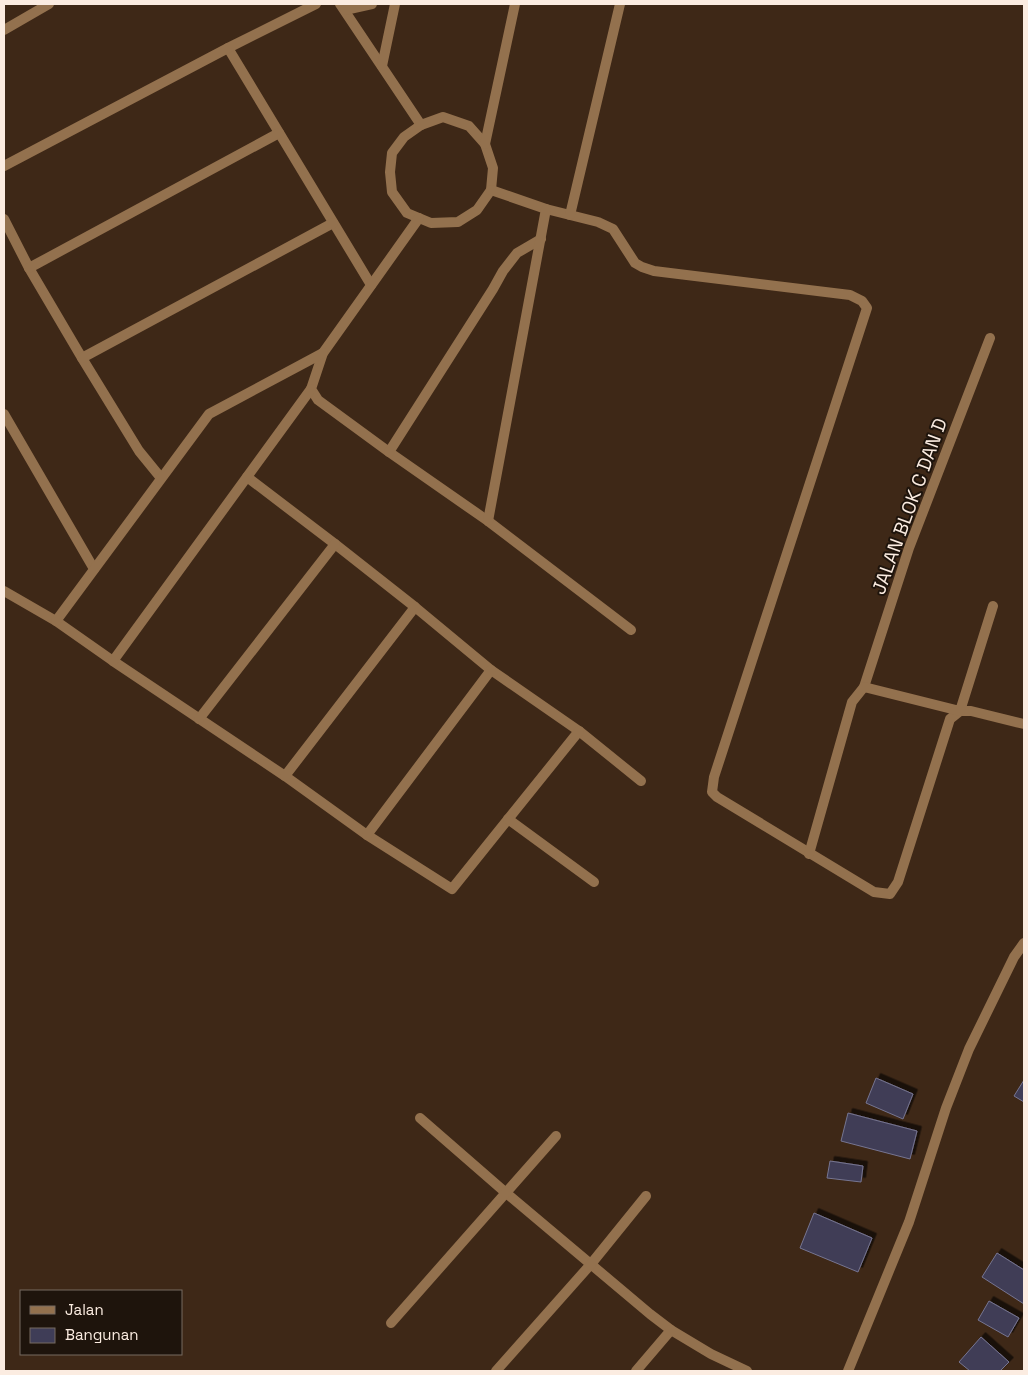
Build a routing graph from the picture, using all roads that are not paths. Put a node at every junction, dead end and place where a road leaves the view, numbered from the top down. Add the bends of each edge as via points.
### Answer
1 (49, 4) edge
2 (316, 4) edge
3 (372, 4) edge
4 (395, 4) edge
5 (515, 4) edge
6 (620, 4) edge
7 (342, 7) edge
8 (4, 30) edge
9 (228, 48) junction
10 (382, 66) junction
11 (421, 125) junction
12 (279, 133) junction
13 (485, 144) junction
14 (4, 166) edge
15 (491, 190) junction
16 (546, 209) junction
17 (570, 215) junction
18 (419, 218) junction
19 (4, 219) edge
20 (333, 223) junction
21 (541, 239) junction
22 (29, 268) junction
23 (371, 285) junction
24 (990, 338) dead end
25 (323, 353) junction
26 (82, 358) junction
27 (311, 388) junction
28 (4, 414) edge
29 (388, 452) junction
30 (247, 477) junction
31 (161, 478) junction
32 (488, 520) junction
33 (335, 544) junction
34 (94, 569) junction
35 (4, 591) edge
36 (993, 606) dead end
37 (415, 607) junction
38 (56, 621) junction
39 (631, 630) dead end
40 (113, 661) junction
41 (491, 670) junction
42 (864, 687) junction
43 (960, 711) junction
44 (199, 719) junction
45 (1024, 724) edge
46 (579, 731) junction
47 (284, 776) junction
48 (641, 781) dead end
49 (508, 819) junction
50 (367, 835) junction
51 (809, 854) junction
52 (594, 882) dead end
53 (1024, 943) edge
54 (420, 1118) dead end
55 (556, 1136) dead end
56 (505, 1192) junction
57 (646, 1196) dead end
58 (591, 1264) junction
59 (391, 1323) dead end
60 (671, 1330) junction
61 (496, 1371) edge
62 (636, 1371) edge
63 (747, 1371) edge
64 (848, 1371) edge

1 - 8 street
2 - 9 street
3 - 7 street
4 - 10 street
5 - 13 street
6 - 17 street
7 - 10 street
9 - 12 street
9 - 14 street
10 - 11 street
11 - 13 street via 443,117 469,126
11 - 18 street via 404,137 392,153 390,172 392,192 407,212
12 - 20 street
12 - 22 street
13 - 15 street via 493,168
15 - 16 street
15 - 18 street via 477,210 458,222 431,223
16 - 17 street
16 - 21 street
17 - 51 street via 613,229 635,262 654,271 850,295 862,301 867,308 714,777 712,792
18 - 23 street
19 - 22 street
20 - 23 street
20 - 26 street
21 - 29 street via 517,253 503,271
21 - 32 street
22 - 26 street
23 - 25 street
24 - 42 street, JALAN BLOK C DAN D via 909,548
25 - 27 street
25 - 31 street via 209,414
26 - 31 street via 139,451
27 - 29 street via 318,400
27 - 30 street
28 - 34 street
29 - 32 street
30 - 33 street
30 - 40 street
31 - 34 street
32 - 39 street
33 - 37 street
33 - 44 street
34 - 38 street
35 - 38 street
36 - 43 street
37 - 41 street
37 - 47 street
38 - 40 street
40 - 44 street
41 - 46 street
41 - 50 street
42 - 43 street
42 - 51 street, JALAN BLOK C DAN D via 852,702
43 - 45 street
43 - 51 street via 950,720 898,882 890,894 874,892
44 - 47 street
46 - 48 street
46 - 49 street
47 - 50 street
49 - 50 street via 452,889
49 - 52 street
53 - 64 street via 969,1049 909,1222
54 - 56 street
55 - 56 street
56 - 58 street
56 - 59 street
57 - 58 street
58 - 60 street
58 - 61 street
60 - 62 street
60 - 63 street

